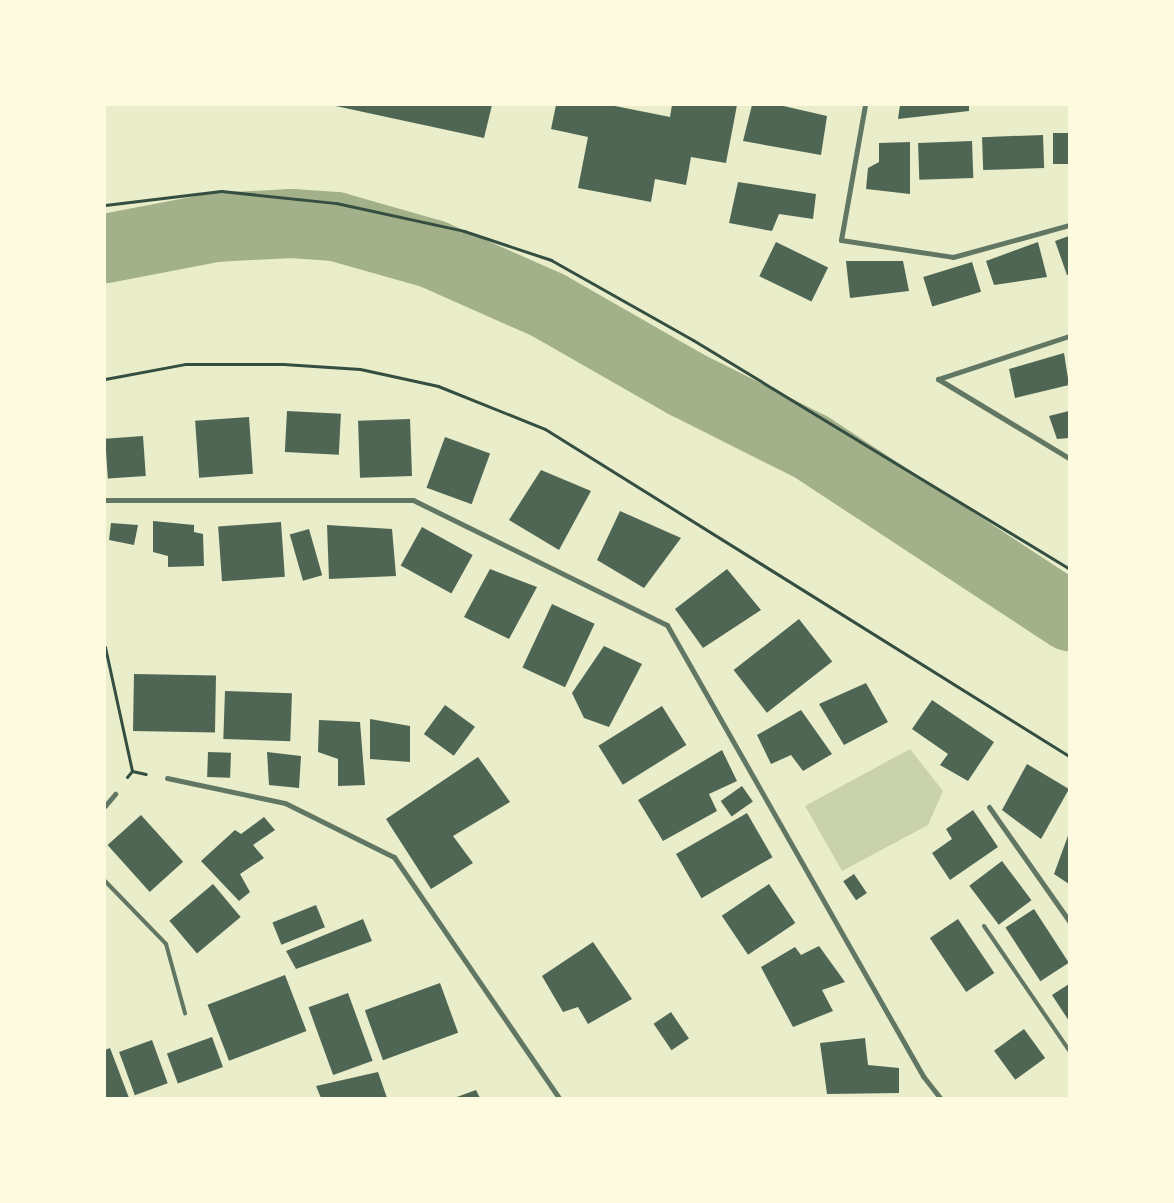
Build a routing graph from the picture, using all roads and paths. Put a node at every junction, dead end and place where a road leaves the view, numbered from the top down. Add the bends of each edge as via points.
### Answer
1 (865, 105) edge
2 (105, 205) edge
3 (1069, 225) edge
4 (1069, 336) edge
5 (105, 379) edge
6 (1069, 458) edge
7 (105, 500) edge
8 (1069, 569) edge
9 (105, 647) edge
10 (1069, 756) edge
11 (132, 771) junction
12 (167, 778) joint
13 (115, 794) joint
14 (105, 806) edge
15 (988, 807) dead end
16 (105, 881) edge
17 (1069, 921) edge
18 (984, 926) dead end
19 (184, 1014) dead end
20 (1069, 1050) edge
21 (559, 1098) edge
22 (940, 1098) edge

1 - 3 street via 841,240 952,257
2 - 8 path via 221,191 336,203 464,231 551,260 693,340
4 - 6 street via 938,379
5 - 10 path via 186,364 283,364 360,369 438,386 545,429
7 - 22 street via 413,500 667,625 923,1076
9 - 11 path
11 - 12 path
11 - 13 path
12 - 21 street via 285,803 394,857
13 - 14 street
15 - 17 street
16 - 19 lane via 166,944
18 - 20 lane

